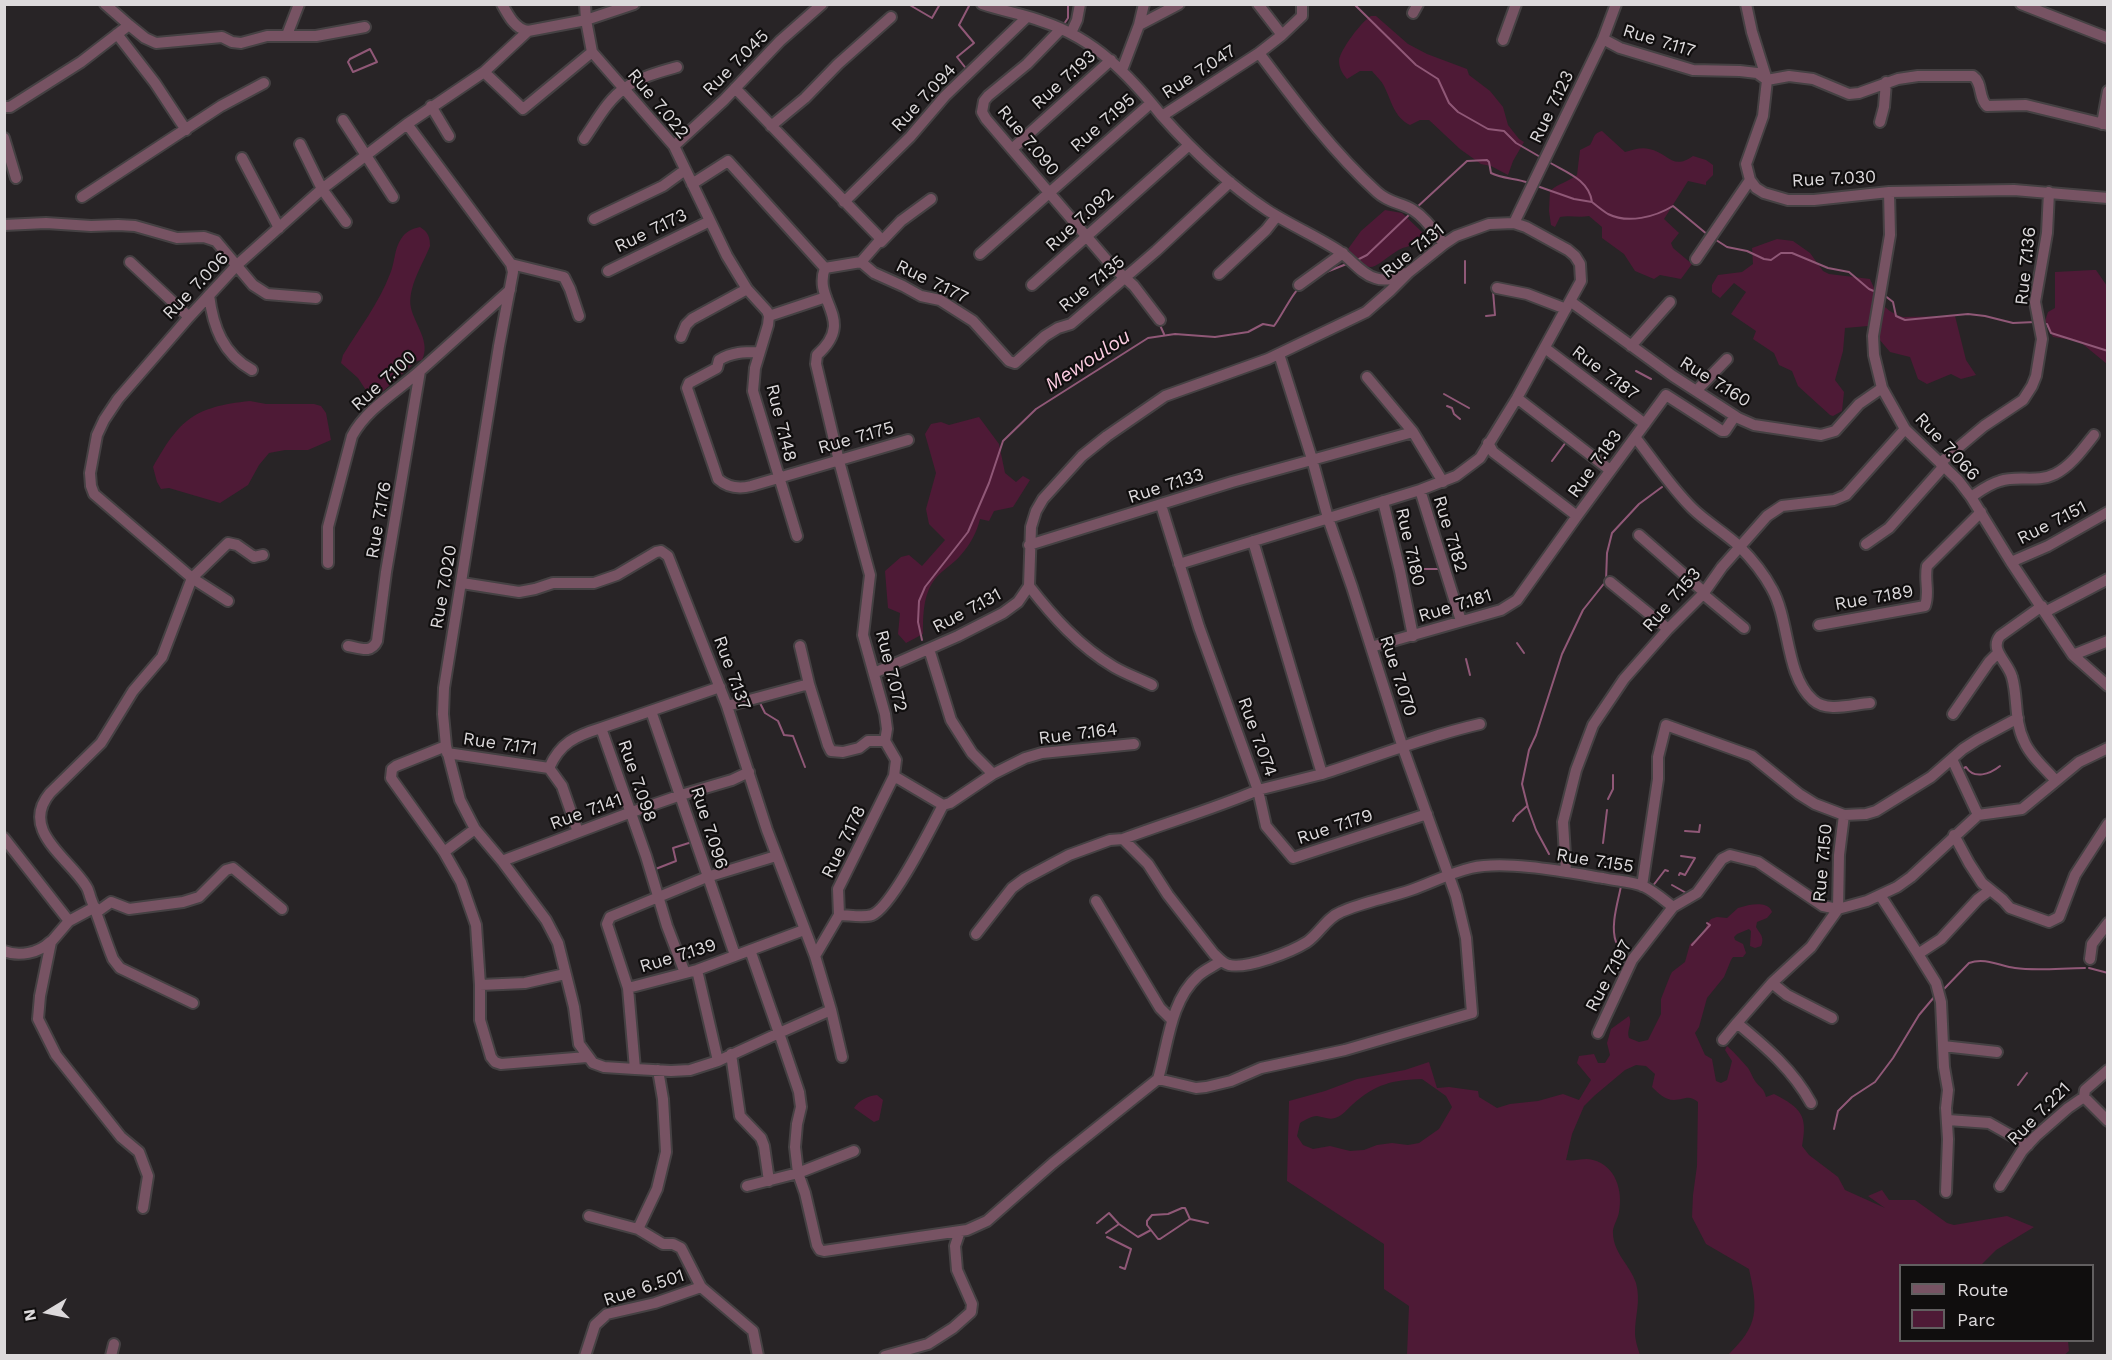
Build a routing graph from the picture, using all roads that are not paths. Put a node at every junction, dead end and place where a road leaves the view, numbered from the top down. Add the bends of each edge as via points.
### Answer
1 (105, 4) edge
2 (299, 4) edge
3 (502, 4) edge
4 (585, 4) edge
5 (634, 4) edge
6 (822, 4) edge
7 (982, 4) edge
8 (1080, 4) edge
9 (1144, 4) edge
10 (1179, 4) edge
11 (1258, 4) edge
12 (1302, 4) edge
13 (1516, 4) edge
14 (1616, 4) edge
15 (1746, 4) edge
16 (2021, 4) edge
17 (1027, 16) junction
18 (891, 17) dead end
19 (586, 20) junction
20 (129, 25) junction
21 (1139, 25) junction
22 (365, 27) dead end
23 (528, 31) junction
24 (1066, 31) junction
25 (117, 34) junction
26 (287, 35) junction
27 (1282, 35) junction
28 (2108, 38) edge
29 (1603, 39) junction
30 (1503, 40) dead end
31 (592, 52) junction
32 (1258, 53) junction
33 (1111, 60) junction
34 (677, 67) dead end
35 (1122, 70) junction
36 (484, 72) junction
37 (1767, 80) junction
38 (1886, 82) junction
39 (264, 83) dead end
40 (624, 88) junction
41 (735, 88) junction
42 (2108, 91) edge
43 (1151, 103) junction
44 (431, 106) junction
45 (4, 107) edge
46 (1161, 116) junction
47 (344, 120) dead end
48 (1880, 122) dead end
49 (406, 124) junction
50 (2105, 125) edge
51 (771, 126) junction
52 (186, 130) junction
53 (449, 136) dead end
54 (4, 138) edge
55 (584, 139) dead end
56 (300, 144) dead end
57 (674, 146) junction
58 (1188, 146) junction
59 (1012, 149) junction
60 (365, 155) junction
61 (242, 158) dead end
62 (685, 170) junction
63 (16, 178) dead end
64 (1750, 180) junction
65 (1230, 182) junction
66 (692, 184) junction
67 (322, 189) junction
68 (1050, 192) junction
69 (1889, 192) junction
70 (2049, 192) junction
71 (82, 197) dead end
72 (393, 197) dead end
73 (2108, 198) edge
74 (931, 199) dead end
75 (844, 202) junction
76 (1277, 216) junction
77 (594, 219) dead end
78 (710, 221) junction
79 (346, 222) dead end
80 (1514, 224) junction
81 (4, 225) edge
82 (279, 228) junction
83 (1087, 237) junction
84 (880, 242) junction
85 (1444, 244) junction
86 (1343, 253) junction
87 (980, 254) dead end
88 (1696, 259) dead end
89 (130, 262) dead end
90 (861, 262) junction
91 (511, 264) junction
92 (237, 265) junction
93 (825, 268) junction
94 (608, 271) dead end
95 (1409, 272) junction
96 (1219, 274) dead end
97 (1125, 279) junction
98 (1032, 285) dead end
99 (1299, 285) dead end
100 (1497, 288) dead end
101 (747, 289) junction
102 (510, 290) junction
103 (209, 295) junction
104 (826, 297) junction
105 (316, 298) dead end
106 (1670, 302) dead end
107 (1568, 305) junction
108 (579, 316) dead end
109 (769, 316) junction
110 (189, 317) junction
111 (1160, 320) dead end
112 (681, 337) dead end
113 (1631, 346) junction
114 (1545, 348) junction
115 (759, 352) junction
116 (1279, 354) junction
117 (1727, 359) dead end
118 (1011, 362) joint
119 (252, 370) dead end
120 (420, 371) junction
121 (1367, 377) dead end
122 (1882, 388) junction
123 (1696, 391) junction
124 (1517, 398) junction
125 (1735, 416) junction
126 (1645, 424) junction
127 (1905, 429) junction
128 (1413, 432) junction
129 (2094, 435) dead end
130 (1635, 437) junction
131 (908, 440) dead end
132 (1488, 443) junction
133 (1312, 459) junction
134 (839, 461) junction
135 (1942, 464) junction
136 (1610, 470) junction
137 (778, 477) junction
138 (1443, 482) junction
139 (1420, 490) junction
140 (1971, 497) junction
141 (1383, 501) junction
142 (1161, 505) junction
143 (1981, 512) junction
144 (2108, 512) edge
145 (1577, 516) junction
146 (1328, 518) junction
147 (1640, 535) dead end
148 (797, 536) dead end
149 (1253, 541) junction
150 (1866, 544) dead end
151 (1029, 545) junction
152 (1739, 546) junction
153 (263, 555) dead end
154 (2011, 562) junction
155 (328, 564) dead end
156 (1179, 564) junction
157 (192, 578) junction
158 (2108, 579) edge
159 (1610, 582) dead end
160 (462, 583) junction
161 (1029, 586) junction
162 (1703, 593) junction
163 (228, 601) dead end
164 (2044, 609) junction
165 (1461, 621) junction
166 (1819, 625) dead end
167 (1744, 628) dead end
168 (1668, 629) junction
169 (1413, 636) junction
170 (2108, 641) edge
171 (348, 646) dead end
172 (800, 646) dead end
173 (1371, 647) junction
174 (929, 649) junction
175 (1998, 653) junction
176 (2073, 655) junction
177 (874, 673) junction
178 (809, 684) junction
179 (1152, 686) dead end
180 (720, 687) junction
181 (2108, 687) edge
182 (1870, 703) dead end
183 (727, 706) junction
184 (651, 711) junction
185 (1953, 714) dead end
186 (2018, 718) junction
187 (1480, 724) dead end
188 (601, 728) junction
189 (885, 741) junction
190 (1134, 744) dead end
191 (1403, 748) junction
192 (2108, 748) edge
193 (446, 750) junction
194 (1952, 759) junction
195 (549, 768) junction
196 (749, 772) junction
197 (993, 774) junction
198 (1322, 774) junction
199 (894, 776) junction
200 (2056, 781) junction
201 (1258, 790) junction
202 (681, 795) junction
203 (943, 805) junction
204 (629, 813) junction
205 (1427, 814) junction
206 (1844, 815) junction
207 (1978, 815) junction
208 (2108, 824) edge
209 (475, 829) junction
210 (578, 832) junction
211 (1954, 835) junction
212 (4, 838) edge
213 (1123, 839) junction
214 (444, 852) junction
215 (776, 856) junction
216 (502, 861) junction
217 (1566, 872) junction
218 (1449, 875) junction
219 (707, 877) junction
220 (1642, 886) junction
221 (1990, 890) junction
222 (658, 895) junction
223 (1880, 896) junction
224 (1096, 901) dead end
225 (1674, 907) junction
226 (96, 909) junction
227 (282, 909) dead end
228 (1838, 909) junction
229 (839, 915) junction
230 (69, 921) junction
231 (2108, 923) edge
232 (804, 930) junction
233 (976, 934) dead end
234 (51, 942) junction
235 (750, 950) junction
236 (4, 951) edge
237 (1918, 954) junction
238 (735, 955) junction
239 (815, 956) junction
240 (2090, 959) dead end
241 (1221, 961) junction
242 (697, 970) junction
243 (565, 974) junction
244 (685, 974) junction
245 (1772, 983) junction
246 (480, 985) junction
247 (628, 988) junction
248 (193, 1003) dead end
249 (831, 1010) junction
250 (1832, 1018) dead end
251 (1172, 1020) junction
252 (1737, 1023) junction
253 (779, 1033) junction
254 (1598, 1033) dead end
255 (1723, 1040) dead end
256 (1943, 1046) junction
257 (1997, 1052) dead end
258 (731, 1054) junction
259 (587, 1057) junction
260 (842, 1057) dead end
261 (718, 1061) junction
262 (635, 1069) junction
263 (658, 1070) junction
264 (2108, 1070) edge
265 (1158, 1079) junction
266 (2084, 1097) junction
267 (1811, 1103) dead end
268 (1948, 1120) junction
269 (2108, 1121) edge
270 (2028, 1145) junction
271 (854, 1152) dead end
272 (798, 1173) junction
273 (769, 1181) junction
274 (747, 1186) dead end
275 (2000, 1186) dead end
276 (1946, 1192) dead end
277 (143, 1208) dead end
278 (589, 1216) dead end
279 (638, 1229) junction
280 (960, 1231) junction
281 (701, 1287) junction
282 (585, 1356) edge
283 (758, 1356) edge
284 (885, 1356) edge

1 - 20 street
2 - 26 street
3 - 23 street via 516,26
4 - 19 street
5 - 19 street
6 - 41 street, Rue 7.045
7 - 17 street, Rue 7.047
8 - 24 street via 1077,20
9 - 21 street
10 - 21 street
11 - 27 street
12 - 27 street, Rue 7.047 via 1302,16
13 - 30 street
14 - 29 street, Rue 7.123
15 - 37 street
16 - 28 street
17 - 24 street, Rue 7.047
17 - 75 street, Rue 7.094
18 - 51 street
19 - 23 street
19 - 31 street
20 - 25 street
20 - 26 street via 156,44 222,37 241,43
21 - 35 street
22 - 26 street via 316,36
23 - 36 street, Rue 7.006
24 - 33 street, Rue 7.047
24 - 59 street, Rue 7.090 via 984,101 982,112 986,119
25 - 45 street via 81,62
25 - 52 street
27 - 32 street, Rue 7.047
29 - 37 street, Rue 7.117 via 1670,65 1756,73
29 - 80 street, Rue 7.123
31 - 36 street via 523,110
31 - 40 street, Rue 7.022
32 - 46 street, Rue 7.047
32 - 85 street via 1308,118 1364,179 1389,200 1412,209
33 - 35 street, Rue 7.047
33 - 59 street, Rue 7.193
34 - 40 street
35 - 43 street, Rue 7.047
36 - 44 street, Rue 7.006
37 - 38 street, Rue 7.117 via 1789,76 1813,79 1849,94
37 - 64 street via 1763,116 1746,164
38 - 48 street
38 - 50 street, Rue 7.117 via 1918,76 1973,76 1987,106 2026,105
39 - 52 street
40 - 55 street
40 - 57 street, Rue 7.022
41 - 51 street
41 - 57 street, Rue 7.045
42 - 50 street
43 - 46 street, Rue 7.047
43 - 68 street, Rue 7.195
44 - 49 street, Rue 7.006
44 - 53 street
46 - 58 street
47 - 60 street
49 - 60 street, Rue 7.006
49 - 91 street
51 - 75 street
52 - 71 street
54 - 63 street
56 - 67 street
57 - 62 street, Rue 7.022
58 - 65 street
58 - 83 street, Rue 7.092
59 - 68 street, Rue 7.090
60 - 67 street, Rue 7.006
60 - 72 street
61 - 82 street
62 - 66 street, Rue 7.022
62 - 77 street via 663,186
64 - 69 street, Rue 7.030 via 1764,193 1788,200
64 - 88 street
65 - 76 street
65 - 97 street, Rue 7.135
66 - 78 street, Rue 7.022
66 - 93 street via 729,161
67 - 79 street
67 - 82 street, Rue 7.006
68 - 83 street, Rue 7.090
68 - 87 street, Rue 7.195
69 - 70 street, Rue 7.030
69 - 122 street, Rue 7.066 via 1890,235 1875,324 1874,354
70 - 73 street, Rue 7.030
70 - 135 street, Rue 7.136 via 2047,233 2035,302 2042,339 2030,392
74 - 84 street
75 - 84 street
76 - 86 street
76 - 96 street
78 - 94 street, Rue 7.173
78 - 101 street, Rue 7.022
80 - 85 street, Rue 7.131 via 1489,224
80 - 107 street, Rue 7.131 via 1575,256 1581,281
81 - 92 street via 135,226 177,238 204,237 216,241
82 - 92 street, Rue 7.006
83 - 97 street, Rue 7.090
83 - 98 street, Rue 7.092
84 - 90 street
85 - 95 street, Rue 7.131
86 - 95 street via 1373,278 1383,280
86 - 99 street
89 - 110 street
90 - 93 street
90 - 118 street, Rue 7.177 via 874,273 921,296 940,300 973,321
91 - 102 street, Rue 7.020
91 - 108 street via 564,277
92 - 103 street, Rue 7.006
92 - 105 street via 253,285 267,294
93 - 104 street, Rue 7.072 via 821,281
95 - 116 street, Rue 7.131 via 1366,312
97 - 111 street, Rue 7.090
97 - 118 street, Rue 7.135 via 1071,324 1052,332 1018,361
100 - 107 street, Rue 7.160
101 - 109 street
101 - 112 street via 692,319
102 - 120 street, Rue 7.100
102 - 160 street, Rue 7.020
103 - 110 street, Rue 7.006
103 - 119 street via 215,323 230,354
104 - 109 street
104 - 134 street, Rue 7.072 via 833,333 817,355 816,364
106 - 113 street
107 - 113 street, Rue 7.160
107 - 114 street, Rue 7.131
109 - 115 street, Rue 7.148
110 - 157 street, Rue 7.006 via 104,420 97,435 90,474 94,494
113 - 123 street, Rue 7.160
114 - 124 street, Rue 7.131
114 - 126 street, Rue 7.187
115 - 137 street, Rue 7.148 via 753,391
115 - 137 street, Rue 7.175 via 727,355 718,360 713,372 689,383 687,388 718,479 744,488
116 - 133 street, Rue 7.070
116 - 151 street, Rue 7.131 via 1165,396 1107,436 1082,456 1043,499 1031,527
117 - 123 street
120 - 155 street, Rue 7.100 via 366,416 352,436 328,527
120 - 171 street, Rue 7.176 via 377,641 370,650
121 - 128 street
122 - 125 street, Rue 7.160 via 1865,398 1829,434 1754,425
122 - 127 street, Rue 7.066
123 - 125 street, Rue 7.160
124 - 132 street, Rue 7.131
124 - 136 street
125 - 126 street, Rue 7.183 via 1722,431 1669,396
126 - 130 street, Rue 7.183
127 - 135 street, Rue 7.066
127 - 152 street, Rue 7.153 via 1846,495 1782,506
128 - 133 street, Rue 7.133
128 - 138 street
129 - 140 street via 2056,474 2042,479 2001,480
130 - 136 street, Rue 7.183
130 - 152 street via 1693,509
131 - 134 street, Rue 7.175
132 - 138 street, Rue 7.131 via 1480,458
132 - 145 street, Rue 7.183 via 1493,452
133 - 142 street, Rue 7.133
133 - 146 street, Rue 7.070
134 - 137 street, Rue 7.175
134 - 177 street, Rue 7.072 via 870,575 863,635
135 - 140 street, Rue 7.066
135 - 150 street, Rue 7.136 via 1889,528
136 - 145 street, Rue 7.183
137 - 148 street, Rue 7.148
138 - 139 street, Rue 7.131
139 - 141 street, Rue 7.131
139 - 165 street, Rue 7.182
140 - 143 street, Rue 7.066
141 - 146 street, Rue 7.131
141 - 169 street, Rue 7.180
142 - 151 street, Rue 7.133
142 - 156 street, Rue 7.074
143 - 154 street, Rue 7.066
143 - 166 street, Rue 7.189 via 1927,566 1925,606
144 - 154 street, Rue 7.151
145 - 165 street, Rue 7.181 via 1517,600 1501,610
146 - 149 street, Rue 7.131
146 - 173 street, Rue 7.070
147 - 162 street
149 - 156 street, Rue 7.131
149 - 198 street
151 - 161 street, Rue 7.131
152 - 162 street, Rue 7.153
152 - 182 street via 1764,576 1777,600 1794,666 1814,701 1826,707
153 - 157 street via 254,557 228,543
154 - 164 street, Rue 7.066
156 - 201 street, Rue 7.074
157 - 163 street, Rue 7.006
157 - 226 street via 162,657 133,691 101,743 42,802 43,830 53,848 87,887
158 - 164 street
159 - 168 street
160 - 180 street, Rue 7.137 via 519,592 554,583 594,584 661,551 668,556
160 - 193 street, Rue 7.020 via 444,688
161 - 174 street, Rue 7.131 via 1018,602 1003,613
161 - 179 street via 1078,641
162 - 167 street
162 - 168 street, Rue 7.153
164 - 175 street via 2000,636 1995,642
164 - 176 street, Rue 7.066
165 - 169 street, Rue 7.181
168 - 217 street, Rue 7.153 via 1624,680 1593,725 1585,744 1563,822
169 - 173 street, Rue 7.181
170 - 176 street
172 - 178 street
173 - 191 street, Rue 7.070
174 - 177 street, Rue 7.131
174 - 197 street via 951,720 972,753
175 - 185 street
175 - 186 street via 2013,679
176 - 181 street, Rue 7.066
177 - 189 street, Rue 7.072 via 885,714
178 - 183 street
178 - 189 street via 831,751 859,748 868,741
180 - 183 street, Rue 7.137
180 - 184 street, Rue 7.098
183 - 196 street, Rue 7.137
184 - 188 street, Rue 7.098
184 - 202 street, Rue 7.096
186 - 194 street
186 - 200 street via 2025,743
187 - 191 street, Rue 7.074 via 1443,732
188 - 195 street via 560,748
188 - 204 street, Rue 7.098
189 - 199 street via 896,760
190 - 197 street, Rue 7.164 via 1042,753
191 - 198 street, Rue 7.074
191 - 205 street, Rue 7.070
192 - 200 street via 2079,762
193 - 195 street, Rue 7.171
193 - 209 street, Rue 7.020 via 455,785
193 - 214 street via 396,766 391,772 391,778
194 - 206 street via 1927,780 1876,811
194 - 207 street
195 - 210 street, Rue 7.171 via 562,786
196 - 202 street, Rue 7.141
196 - 215 street, Rue 7.137
197 - 203 street, Rue 7.164
198 - 201 street, Rue 7.074
199 - 203 street
199 - 229 street, Rue 7.178 via 838,889
200 - 207 street via 2022,809
201 - 205 street, Rue 7.179 via 1266,826 1293,858
201 - 213 street
202 - 204 street, Rue 7.141
202 - 219 street, Rue 7.096
203 - 229 street via 902,880 881,908 868,916
204 - 210 street, Rue 7.141
204 - 222 street, Rue 7.098
205 - 218 street, Rue 7.070
206 - 220 street, Rue 7.150 via 1799,794 1752,756 1666,725 1658,756
206 - 228 street, Rue 7.150
207 - 211 street
208 - 221 street via 2075,875 2054,921 2010,908
209 - 214 street
209 - 216 street, Rue 7.020
210 - 216 street, Rue 7.141
211 - 221 street via 1977,876
211 - 223 street via 1911,877
212 - 230 street
213 - 233 street via 1069,855 1024,879 1012,888
213 - 241 street via 1148,864
214 - 246 street via 461,882 476,925
215 - 219 street, Rue 7.139
215 - 232 street, Rue 7.137
216 - 243 street, Rue 7.020 via 546,920 558,943
217 - 218 street, Rue 7.155 via 1487,866
217 - 220 street, Rue 7.155
218 - 241 street, Rue 7.155 via 1341,912 1306,942 1281,954 1239,965
218 - 265 street, Rue 7.070 via 1466,938 1471,1014 1345,1050 1261,1068 1221,1084 1196,1088
219 - 222 street, Rue 7.139
219 - 238 street, Rue 7.096
220 - 225 street, Rue 7.155
221 - 237 street via 1941,939
222 - 244 street, Rue 7.098
222 - 247 street, Rue 7.139 via 608,920
223 - 228 street
223 - 237 street
224 - 251 street via 1160,1008
225 - 228 street via 1697,893 1722,859 1730,855 1758,862 1823,906
225 - 254 street, Rue 7.197 via 1632,960
226 - 227 street via 111,902 129,909 183,902 199,897 226,870 233,868
226 - 230 street
226 - 248 street via 120,969
228 - 245 street, Rue 7.150 via 1811,947
229 - 239 street, Rue 7.178
230 - 234 street
231 - 240 street via 2092,944
232 - 235 street, Rue 7.139
232 - 239 street, Rue 7.137
234 - 236 street via 43,949 14,955
234 - 277 street via 38,1019 56,1055 121,1137 140,1152 148,1176
235 - 238 street, Rue 7.139
235 - 253 street
237 - 256 street via 1936,982
238 - 242 street, Rue 7.139
239 - 249 street, Rue 7.137
241 - 251 street via 1189,985
242 - 244 street, Rue 7.139
242 - 261 street
243 - 246 street via 525,983
243 - 259 street, Rue 7.020 via 579,1044
244 - 247 street, Rue 7.139
245 - 250 street
245 - 252 street, Rue 7.150
246 - 259 street via 480,1020 495,1062
247 - 262 street
249 - 253 street
249 - 260 street, Rue 7.137
251 - 265 street
252 - 255 street, Rue 7.150
252 - 267 street via 1783,1063
253 - 258 street
253 - 272 street via 799,1092 801,1107 795,1147
256 - 257 street
256 - 268 street
258 - 261 street
258 - 273 street via 740,1116 761,1138
259 - 262 street via 604,1067
261 - 263 street via 690,1070
262 - 263 street
263 - 279 street via 666,1152 657,1189
264 - 266 street, Rue 7.221 via 2085,1090
265 - 280 street via 987,1221
266 - 269 street
266 - 270 street, Rue 7.221
268 - 270 street via 1989,1123
268 - 276 street
270 - 275 street, Rue 7.221
271 - 272 street
272 - 273 street
272 - 280 street via 820,1250
273 - 274 street
278 - 279 street
279 - 281 street via 663,1244 681,1248
280 - 284 street via 955,1246 957,1270 972,1304 970,1312 928,1344
281 - 282 street, Rue 6.501 via 607,1314 595,1325
281 - 283 street via 753,1331

